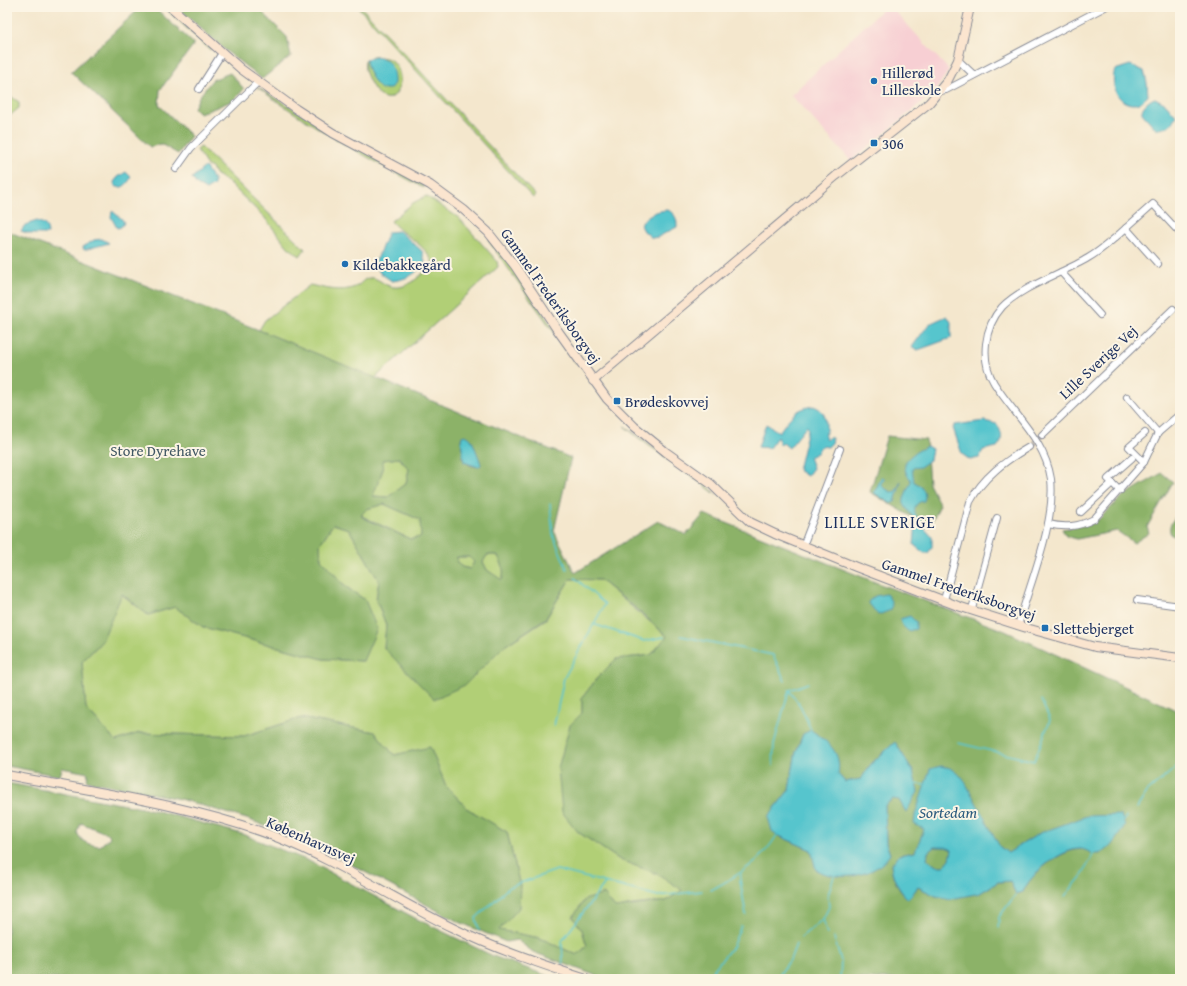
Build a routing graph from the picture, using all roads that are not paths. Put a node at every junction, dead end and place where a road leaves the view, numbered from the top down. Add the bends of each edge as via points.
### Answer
1 (171, 7) edge
2 (970, 7) edge
3 (1105, 7) edge
4 (222, 53) junction
5 (958, 60) junction
6 (974, 75) junction
7 (258, 82) junction
8 (199, 89) dead end
9 (939, 91) junction
10 (176, 169) dead end
11 (1126, 228) junction
12 (1180, 233) edge
13 (1158, 264) dead end
14 (1061, 272) junction
15 (1173, 309) dead end
16 (1100, 315) dead end
17 (593, 381) junction
18 (1127, 397) dead end
19 (1180, 414) edge
20 (1145, 432) dead end
21 (1158, 432) junction
22 (1042, 435) tunnel mouth
23 (1029, 447) tunnel mouth
24 (840, 448) dead end
25 (1132, 458) dead end
26 (1144, 462) junction
27 (1112, 483) junction
28 (1120, 491) junction
29 (1081, 512) dead end
30 (997, 518) dead end
31 (1048, 524) junction
32 (803, 546) junction
33 (944, 600) junction
34 (1137, 600) dead end
35 (1180, 606) edge
36 (972, 610) junction
37 (1018, 626) junction
38 (1180, 658) edge
39 (7, 775) edge
40 (586, 979) edge

1 - 4 street, Gammel Frederiksborgvej
2 - 5 street
3 - 6 street
4 - 7 street, Gammel Frederiksborgvej
4 - 8 street
5 - 6 street
5 - 9 street
6 - 9 street via 946,90
7 - 10 street via 191,148
7 - 17 street, Gammel Frederiksborgvej via 333,133 430,185 464,210 488,232 515,266
9 - 17 street via 929,103 836,176
11 - 12 street via 1154,204
11 - 13 street
11 - 14 street via 1089,258
14 - 16 street
14 - 31 street via 1016,296 1003,306 993,319 986,337 985,351 994,382 1033,435 1044,455 1052,489
15 - 22 street, Lille Sverige Vej
17 - 32 street, Gammel Frederiksborgvej via 607,400 635,427 679,463 711,484 744,517
18 - 21 street
19 - 21 street
20 - 26 street via 1129,447
21 - 26 street
23 - 33 street via 1011,457 977,489 970,502
24 - 32 street
25 - 27 street via 1108,479
26 - 28 street
27 - 28 street
27 - 29 street
28 - 31 street via 1101,513 1086,523 1068,527
30 - 36 street
31 - 37 street
32 - 33 street, Gammel Frederiksborgvej
33 - 36 street, Gammel Frederiksborgvej
34 - 35 street
36 - 37 street, Gammel Frederiksborgvej
37 - 38 street, Gammel Frederiksborgvej via 1095,647
39 - 40 street, Københavnsvej via 177,809 275,837 349,871 406,904 473,937

